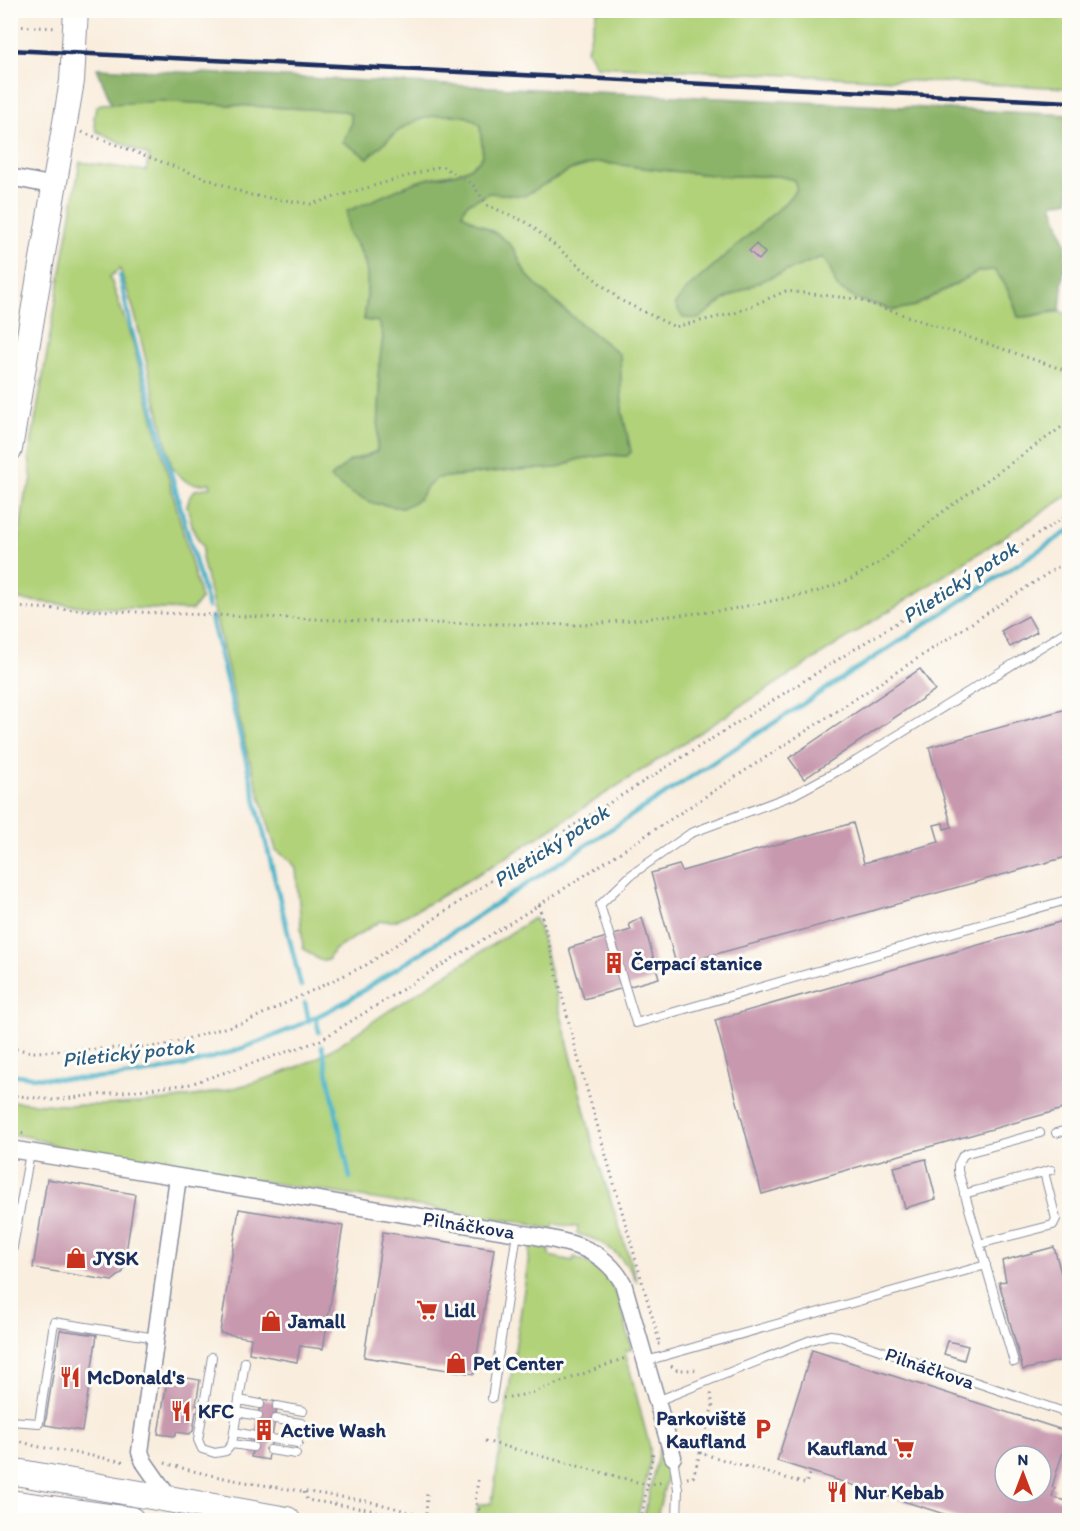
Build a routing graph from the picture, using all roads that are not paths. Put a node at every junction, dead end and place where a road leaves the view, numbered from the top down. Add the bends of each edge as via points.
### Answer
1 (76, 20) edge
2 (10, 177) edge
3 (55, 186) junction
4 (15, 391) edge
5 (10, 449) edge
6 (1070, 630) edge
7 (1070, 899) edge
8 (1070, 1129) edge
9 (1040, 1133) dead end
10 (1056, 1133) dead end
11 (10, 1149) edge
12 (30, 1153) junction
13 (178, 1177) junction
14 (964, 1194) junction
15 (517, 1233) junction
16 (12, 1240) edge
17 (979, 1244) junction
18 (10, 1263) edge
19 (986, 1265) junction
20 (155, 1343) junction
21 (640, 1356) junction
22 (212, 1357) dead end
23 (246, 1362) dead end
24 (1014, 1362) dead end
25 (492, 1398) road end
26 (239, 1400) junction
27 (657, 1401) junction
28 (260, 1404) dead end
29 (277, 1407) dead end
30 (303, 1411) dead end
31 (237, 1412) junction
32 (1070, 1414) edge
33 (258, 1416) dead end
34 (275, 1419) dead end
35 (10, 1421) edge
36 (301, 1423) dead end
37 (234, 1432) junction
38 (255, 1436) dead end
39 (272, 1439) dead end
40 (298, 1443) dead end
41 (232, 1444) junction
42 (253, 1447) dead end
43 (270, 1450) dead end
44 (296, 1454) dead end
45 (673, 1457) joint
46 (12, 1469) edge
47 (169, 1498) junction
48 (10, 1503) edge
49 (131, 1521) edge
50 (287, 1521) edge
51 (677, 1521) edge

1 - 3 street via 74,62
2 - 3 street
3 - 4 street
4 - 5 street
6 - 7 lane via 793,795 690,833 631,875 600,905 636,1023
8 - 10 lane
9 - 14 lane via 963,1155 958,1171
11 - 12 street, Pilnáčkova
12 - 13 street, Pilnáčkova
12 - 16 lane
13 - 15 street, Pilnáčkova
13 - 20 street
14 - 17 lane
14 - 17 lane via 1048,1171 1056,1219 1053,1225
15 - 21 street, Pilnáčkova via 578,1246 608,1262 623,1283
15 - 25 lane
16 - 18 lane
17 - 19 lane
19 - 21 lane
19 - 24 lane
20 - 35 lane via 54,1322 39,1423
20 - 47 street via 140,1452
21 - 27 street, Pilnáčkova
22 - 41 lane via 199,1445 219,1453
23 - 26 lane
26 - 28 lane
26 - 31 lane
27 - 32 lane, Pilnáčkova via 830,1335
27 - 45 street, Pilnáčkova
29 - 30 lane
31 - 33 lane
31 - 37 lane
34 - 36 lane
37 - 38 lane
37 - 41 lane
39 - 40 lane
41 - 42 lane
43 - 44 lane
45 - 51 lane via 679,1500
46 - 47 main road
47 - 50 main road
48 - 49 main road

